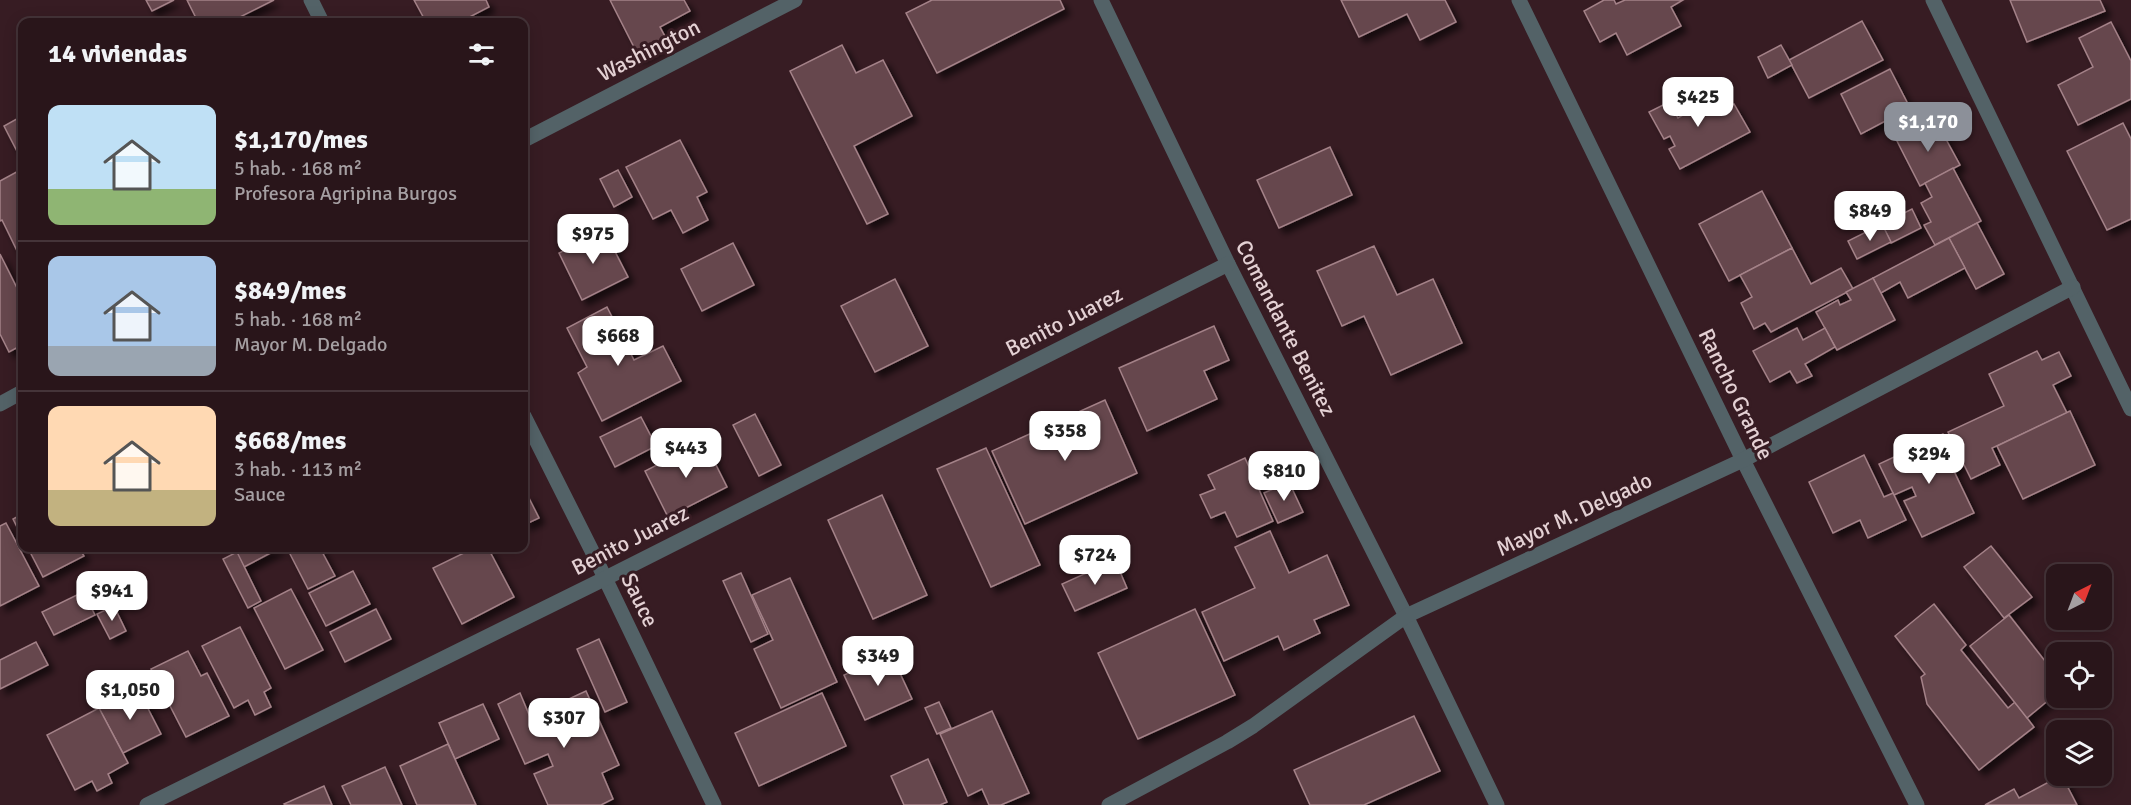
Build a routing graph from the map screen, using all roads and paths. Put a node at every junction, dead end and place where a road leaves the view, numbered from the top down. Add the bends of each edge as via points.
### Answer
1 (310, 0) edge
2 (795, 0) edge
3 (1101, 0) edge
4 (1519, 0) edge
5 (1933, 0) edge
6 (320, 18) edge
7 (528, 138) edge
8 (1228, 264) junction
9 (2073, 287) junction
10 (18, 394) edge
11 (0, 404) edge
12 (2131, 409) edge
13 (528, 424) edge
14 (1743, 460) junction
15 (604, 579) junction
16 (1406, 616) junction
17 (147, 805) edge
18 (714, 805) edge
19 (1109, 805) edge
20 (1497, 805) edge
21 (1917, 805) edge

1 - 6 street
2 - 7 street, Washington
3 - 8 street, Comandante Benitez
4 - 14 street, Rancho Grande
5 - 9 street
8 - 15 street, Benito Juarez
8 - 16 street, Comandante Benitez
9 - 12 street
9 - 14 street, Mayor M. Delgado
10 - 11 street
13 - 15 street, Sauce
14 - 16 street, Mayor M. Delgado
14 - 21 street, Rancho Grande
15 - 17 street, Benito Juarez
15 - 18 street, Sauce
16 - 19 street, Mayor M. Delgado via 1253,726
16 - 20 street, Comandante Benitez

